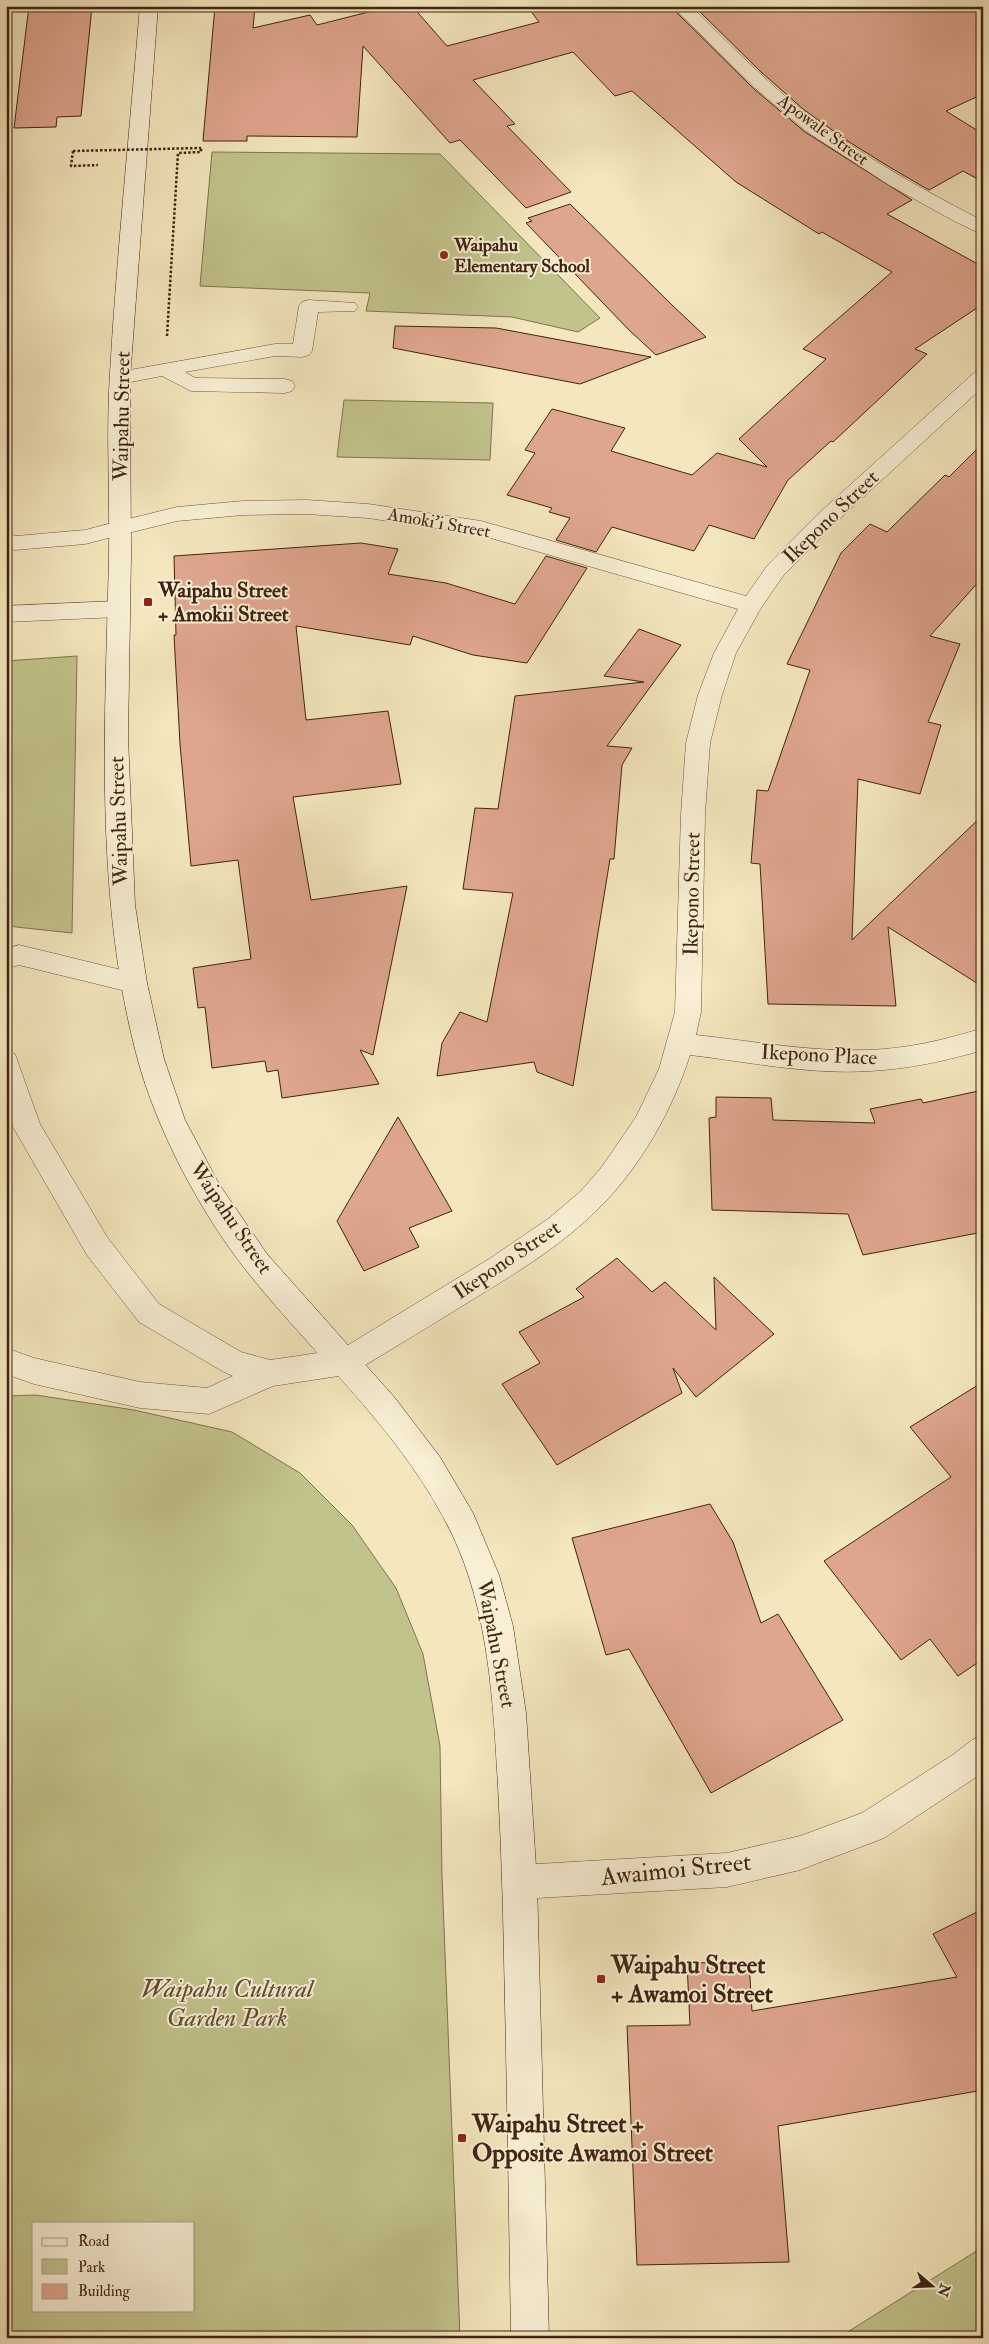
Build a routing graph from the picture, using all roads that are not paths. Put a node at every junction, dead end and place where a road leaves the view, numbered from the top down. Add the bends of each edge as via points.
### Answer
1 (149, 6) edge
2 (681, 6) edge
3 (983, 230) edge
4 (348, 308) dead end
5 (165, 369) junction
6 (983, 376) edge
7 (120, 378) junction
8 (285, 386) dead end
9 (120, 528) junction
10 (6, 540) edge
11 (750, 605) junction
12 (118, 610) junction
13 (6, 614) edge
14 (6, 958) edge
15 (134, 983) junction
16 (983, 1039) edge
17 (683, 1044) junction
18 (6, 1062) edge
19 (6, 1361) edge
20 (345, 1362) junction
21 (270, 1373) junction
22 (983, 1751) edge
23 (520, 1882) junction
24 (530, 2338) edge

1 - 7 street, Waipahu Street
2 - 3 street, Apowale Street via 759,82 813,126 901,185
4 - 5 street via 309,306 302,351 275,350
5 - 7 street
5 - 8 street via 191,384
6 - 11 street, Ikepono Street via 825,520 775,571
7 - 9 street, Waipahu Street
9 - 10 street, Amoki'i Street via 84,537 15,543
9 - 11 street, Amoki'i Street via 177,514 243,508 306,507 377,512 481,528
9 - 12 street, Waipahu Street
11 - 17 street, Ikepono Street via 725,653 698,743 688,1012
12 - 13 street
12 - 15 street, Waipahu Street via 116,737 122,905
14 - 15 street via 19,955
15 - 20 street, Waipahu Street via 151,1059 172,1121 209,1192 257,1262
16 - 17 street, Ikepono Place via 956,1048 898,1058 852,1061 784,1057
17 - 20 street, Ikepono Street via 662,1095 635,1142 605,1183 570,1218 516,1257
18 - 21 street via 27,1128 97,1246 149,1314 234,1364
19 - 21 street via 34,1371 140,1395 209,1401
20 - 21 street
20 - 23 street, Waipahu Street via 385,1407 429,1468 462,1523 484,1575 497,1626 510,1714
22 - 23 street, Awaimoi Street via 872,1826 800,1853 727,1870
23 - 24 street, Waipahu Street

